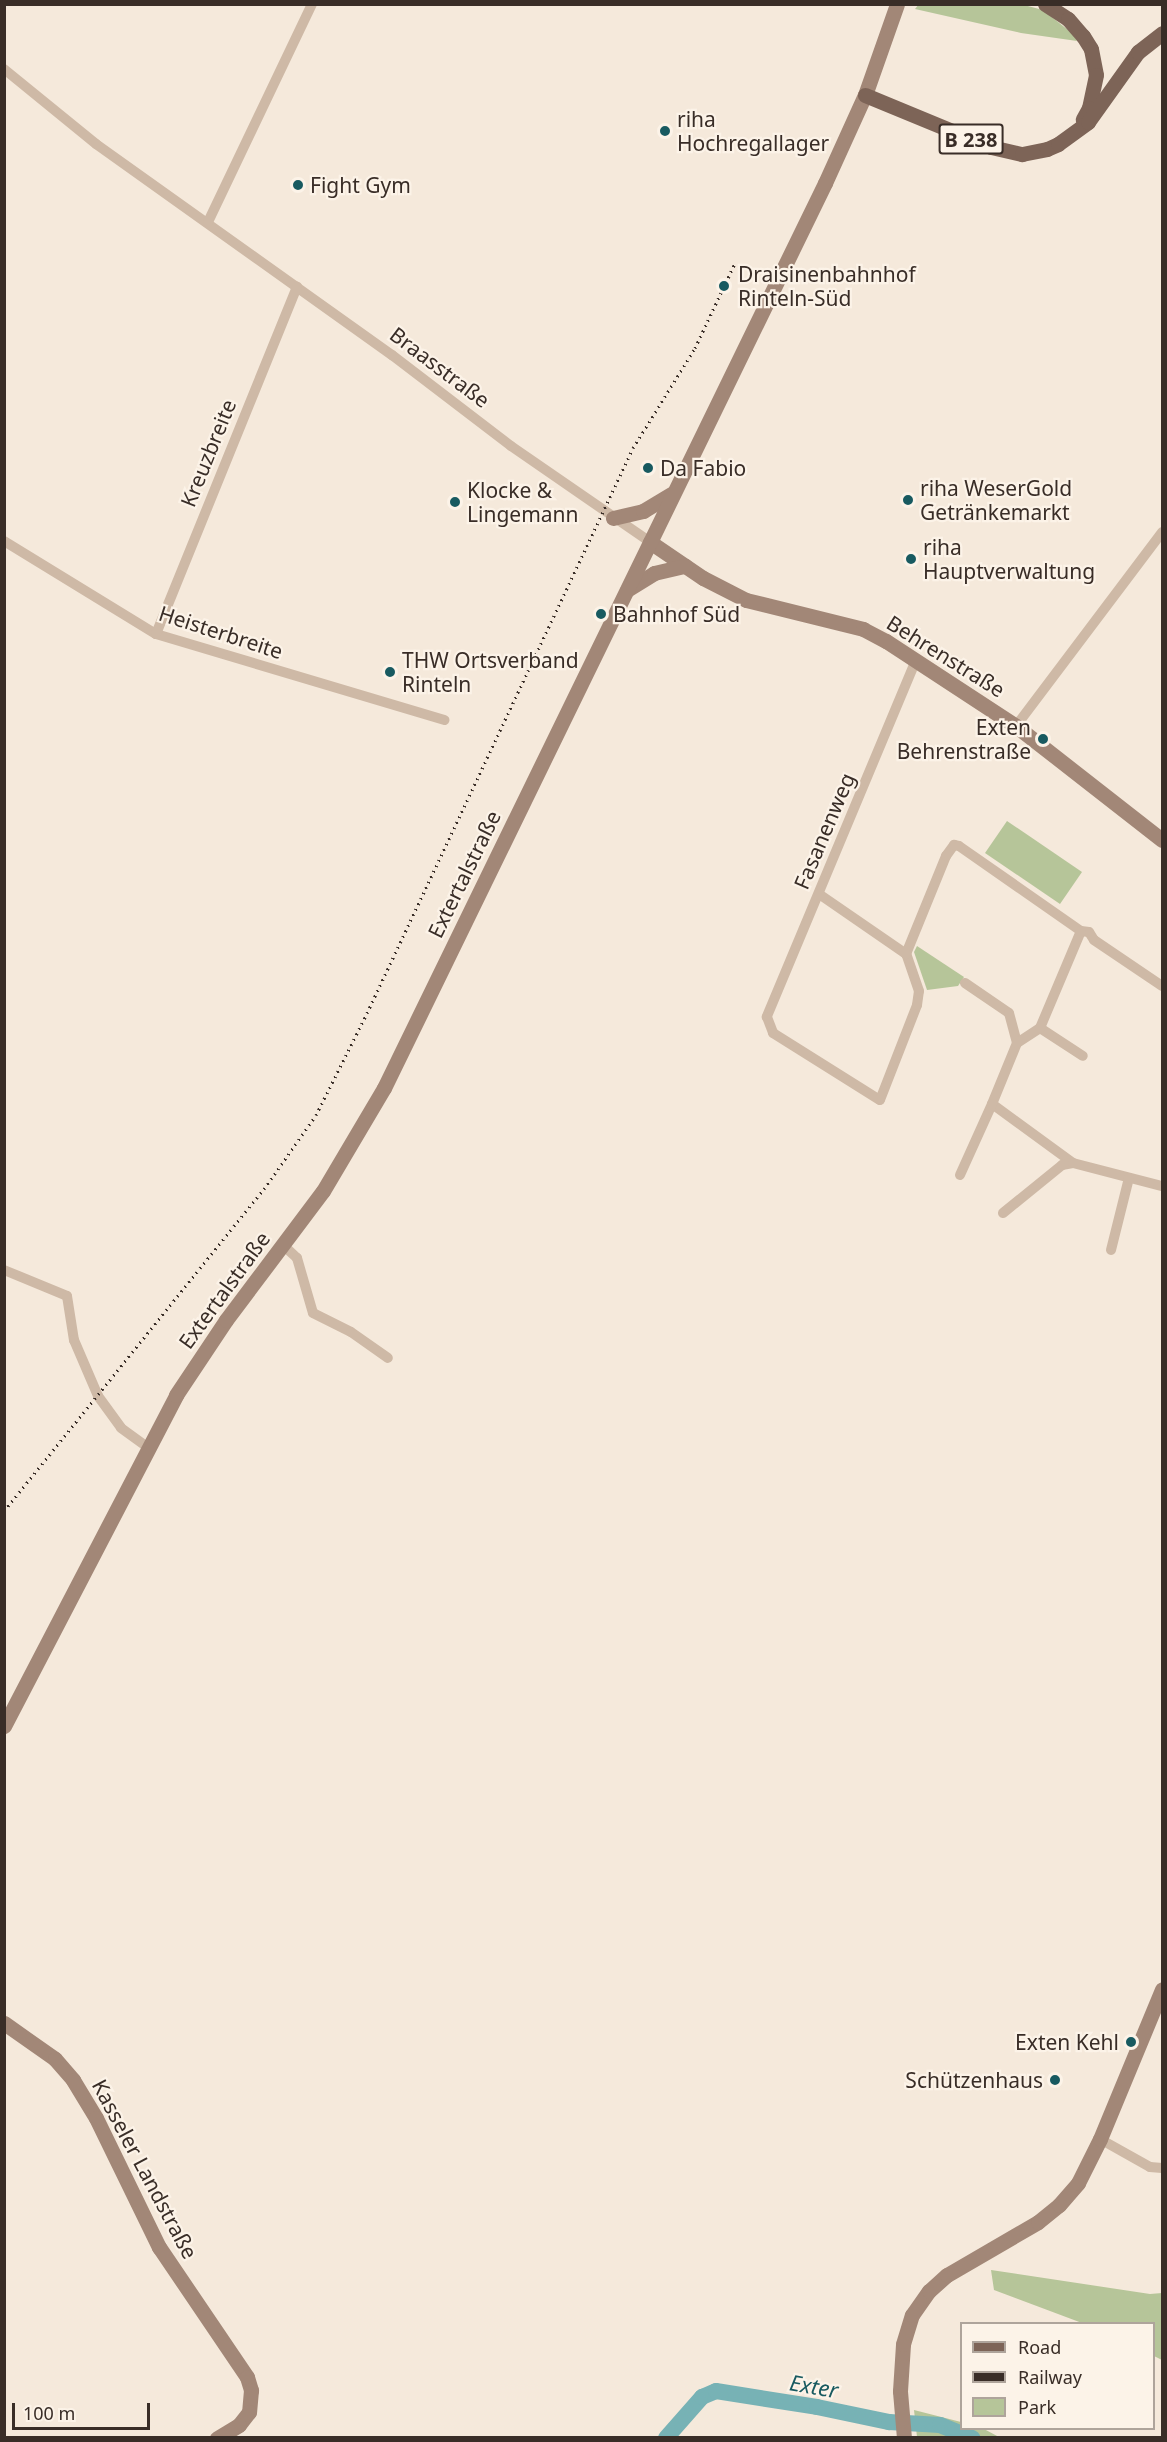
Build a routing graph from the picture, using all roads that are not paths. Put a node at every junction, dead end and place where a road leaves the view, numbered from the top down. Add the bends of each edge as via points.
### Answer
1 (312, 4) edge
2 (897, 4) edge
3 (1045, 4) edge
4 (1162, 33) edge
5 (4, 69) edge
6 (865, 95) junction
7 (1077, 130) junction
8 (208, 222) junction
9 (297, 286) junction
10 (673, 493) junction
11 (613, 518) junction
12 (1162, 532) edge
13 (4, 541) edge
14 (650, 542) junction
15 (685, 566) junction
16 (627, 590) junction
17 (156, 634) junction
18 (916, 660) junction
19 (444, 720) dead end
20 (1016, 726) junction
21 (1162, 840) edge
22 (819, 894) junction
23 (1081, 931) junction
24 (906, 954) junction
25 (965, 983) dead end
26 (1162, 986) edge
27 (1040, 1028) junction
28 (1017, 1043) junction
29 (1083, 1056) dead end
30 (992, 1104) junction
31 (1073, 1163) junction
32 (960, 1175) dead end
33 (1129, 1178) junction
34 (1161, 1182) edge
35 (1003, 1213) dead end
36 (283, 1245) junction
37 (1111, 1250) dead end
38 (4, 1270) edge
39 (388, 1358) dead end
40 (147, 1447) junction
41 (4, 1726) edge
42 (1162, 1989) edge
43 (4, 2024) edge
44 (1100, 2139) junction
45 (1162, 2168) edge
46 (904, 2437) edge
47 (217, 2438) edge

1 - 8 street
2 - 6 main road, Extertalstraße
3 - 7 main road via 1068,19 1090,50 1096,75 1094,89
4 - 7 main road, B 238 via 1138,52 1096,112
5 - 8 street, Braasstraße via 74,127
6 - 7 main road, B 238 via 1006,152 1022,154 1047,149
6 - 10 main road, Extertalstraße
8 - 9 street, Braasstraße
9 - 11 street, Braasstraße
9 - 17 street, Kreuzbreite
10 - 11 main road via 643,511
10 - 14 main road, Extertalstraße
11 - 14 street, Braasstraße
12 - 20 street
13 - 17 street, Heisterbreite
14 - 15 main road, Behrenstraße
14 - 16 main road, Extertalstraße
15 - 16 main road via 654,573
15 - 18 main road, Behrenstraße via 747,600 863,630
16 - 36 main road, Extertalstraße via 384,1088 346,1155
17 - 19 street, Heisterbreite
18 - 20 main road, Behrenstraße
18 - 22 street, Fasanenweg
20 - 21 main road, Behrenstraße
22 - 24 street
22 - 24 street, Fasanenweg via 766,1017 773,1033 880,1100 917,1005 919,991
23 - 24 street via 954,845
23 - 26 street via 1089,932
23 - 27 street
25 - 28 street via 1009,1013
27 - 28 street
27 - 29 street
28 - 30 street
30 - 31 street
30 - 32 street
31 - 33 street
31 - 35 street via 1062,1165
33 - 34 street
33 - 37 street
36 - 39 street via 297,1258 313,1312
36 - 40 main road, Extertalstraße via 208,1346
38 - 40 street via 67,1296 74,1340 98,1396 121,1428
40 - 41 main road, Extertalstraße
42 - 44 main road
43 - 47 main road, Kasseler Landstraße via 55,2059 73,2080 96,2118 159,2247 247,2377 251,2390 249,2412 239,2425
44 - 45 street via 1150,2167
44 - 46 main road via 1078,2183 1059,2205 1038,2222 947,2275 929,2291 912,2315 903,2344 900,2391

